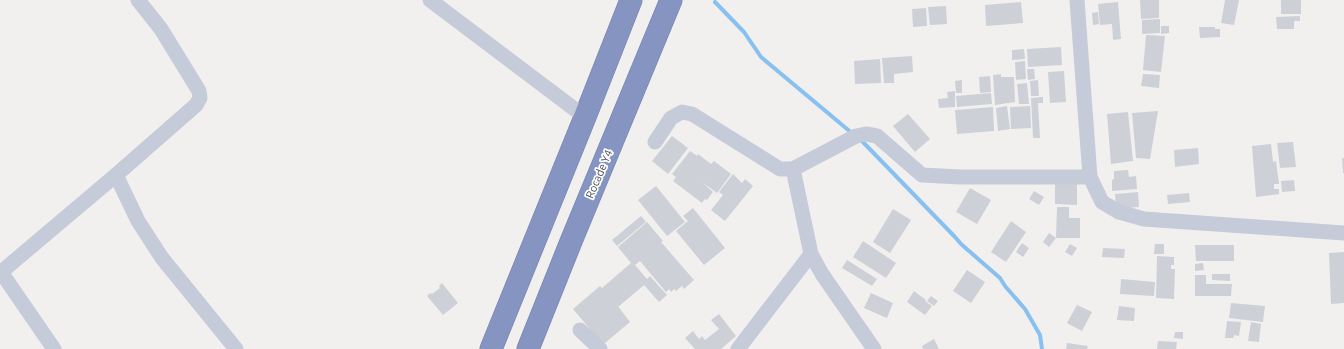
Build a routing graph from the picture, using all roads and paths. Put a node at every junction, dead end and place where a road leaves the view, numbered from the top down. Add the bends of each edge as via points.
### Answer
1 (138, 0) edge
2 (430, 0) edge
3 (631, 0) edge
4 (671, 0) edge
5 (1077, 0) edge
6 (585, 117) junction
7 (655, 142) dead end
8 (793, 169) junction
9 (116, 175) junction
10 (1090, 177) junction
11 (1344, 233) edge
12 (811, 254) junction
13 (1, 273) edge
14 (580, 330) dead end
15 (54, 349) edge
16 (236, 349) edge
17 (491, 349) edge
18 (528, 349) edge
19 (600, 349) edge
20 (738, 349) edge
21 (874, 349) edge

1 - 9 street via 164,36 199,92 200,98 196,105
2 - 6 street
3 - 6 highway
4 - 18 highway, Rocade Y4
5 - 10 street
6 - 17 highway
7 - 8 street via 671,118 682,112 692,114 780,169
8 - 10 street via 856,136 866,134 877,136 922,175
8 - 12 street
9 - 13 street
9 - 16 street via 138,221 162,258
10 - 11 street via 1102,202 1119,212 1144,219
12 - 20 street
12 - 21 street
13 - 15 street
14 - 19 street

